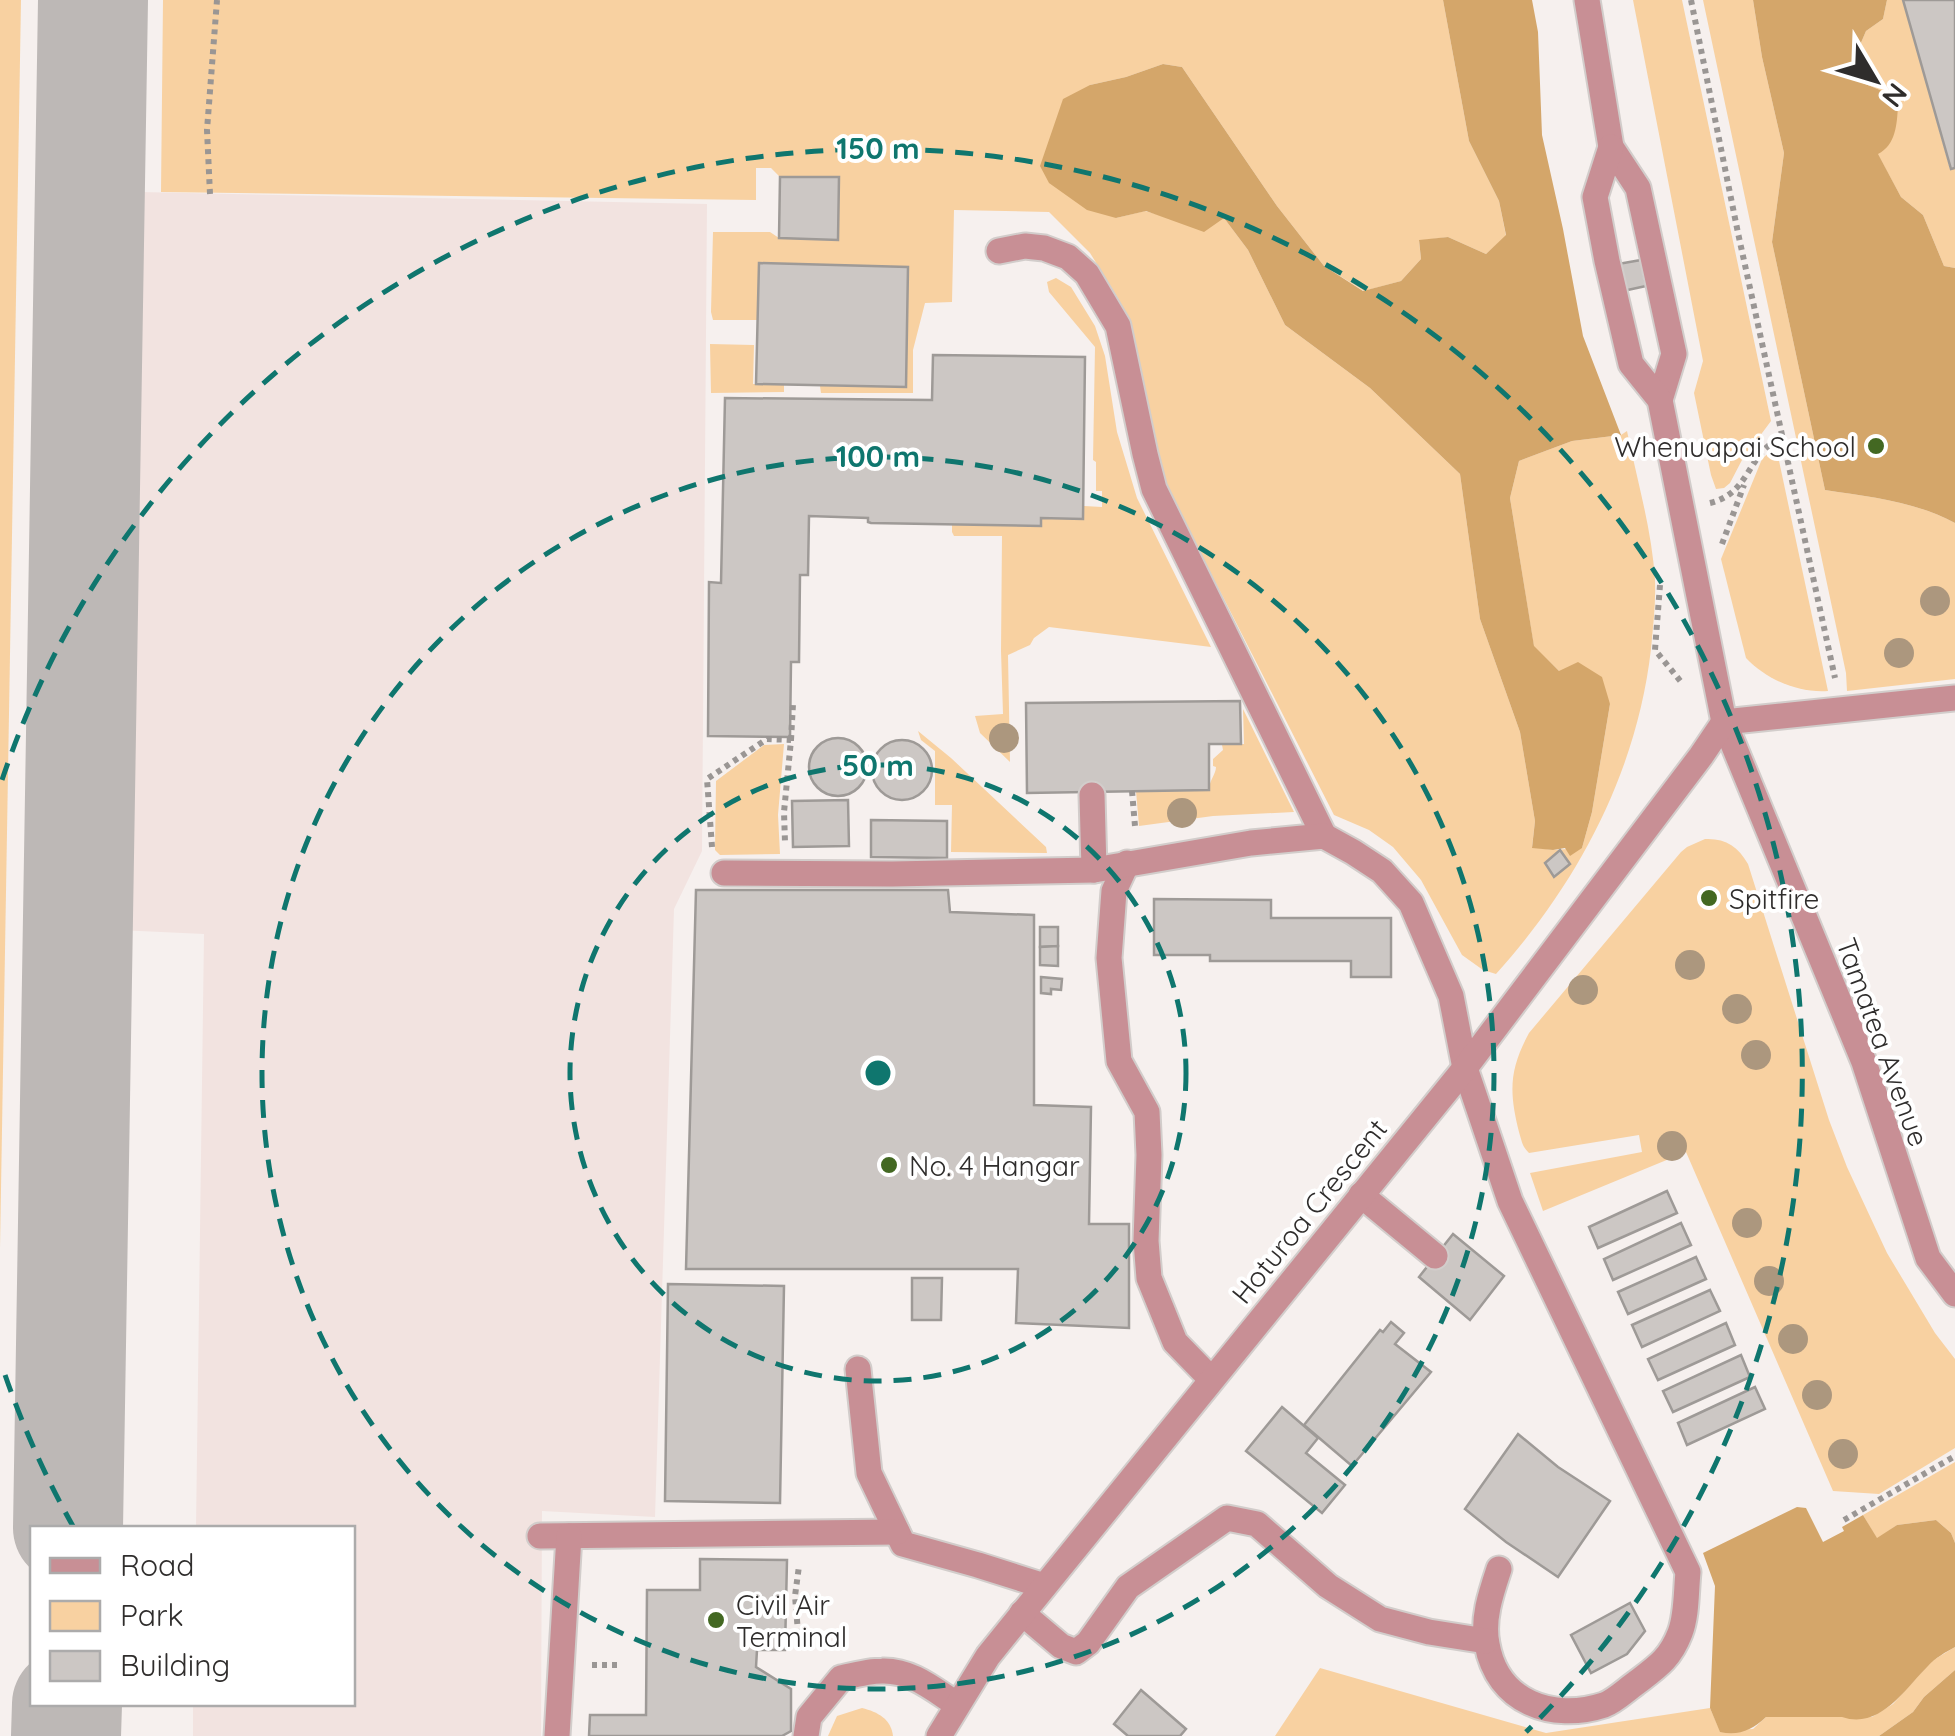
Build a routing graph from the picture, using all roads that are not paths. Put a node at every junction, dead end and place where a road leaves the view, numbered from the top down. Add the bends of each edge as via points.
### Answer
1 (1586, 0) edge
2 (1610, 147) junction
3 (999, 251) dead end
4 (1660, 400) junction
5 (1955, 698) edge
6 (1724, 722) junction
7 (1092, 794) dead end
8 (1324, 836) junction
9 (1127, 863) junction
10 (718, 865) road end
11 (1094, 870) junction
12 (1465, 1068) junction
13 (1361, 1195) junction
14 (1435, 1256) dead end
15 (1955, 1294) edge
16 (858, 1369) dead end
17 (1211, 1379) junction
18 (897, 1532) junction
19 (540, 1536) dead end
20 (569, 1536) junction
21 (1500, 1569) dead end
22 (1044, 1586) junction
23 (1022, 1613) junction
24 (1486, 1642) junction
25 (956, 1704) junction
26 (557, 1736) edge
27 (806, 1736) edge
28 (939, 1736) edge

1 - 2 street, Tamatea Avenue
2 - 4 street, Tamatea Avenue via 1638,188 1674,354
2 - 4 street, Tamatea Avenue via 1595,197 1607,261 1631,364
3 - 8 street via 1025,246 1068,257 1087,274 1118,326 1154,489
4 - 6 street, Tamatea Avenue
5 - 6 street
6 - 12 street, Hoturoa Crescent
6 - 15 street, Tamatea Avenue via 1864,1062 1928,1258
7 - 11 street
8 - 9 street
8 - 12 street via 1382,871 1411,903 1451,996
9 - 11 street
9 - 17 street via 1114,891 1110,958 1119,1061 1147,1112 1149,1278 1175,1342
10 - 11 street via 892,874
12 - 13 street, Hoturoa Crescent
12 - 24 street via 1510,1201 1688,1572 1682,1630 1667,1660 1608,1704 1566,1712 1524,1700 1503,1685
13 - 14 street
13 - 17 street, Hoturoa Crescent
16 - 18 street via 870,1473
17 - 22 street, Hoturoa Crescent
18 - 20 street
18 - 22 street via 903,1544
19 - 20 street
20 - 26 street
21 - 24 street
22 - 23 street, Hoturoa Crescent
23 - 24 street via 1076,1652 1128,1588 1226,1518 1257,1524 1328,1586 1380,1618
23 - 25 street, Hoturoa Crescent
25 - 27 street via 908,1674 882,1670 841,1678 809,1717
25 - 28 street, Hoturoa Crescent

